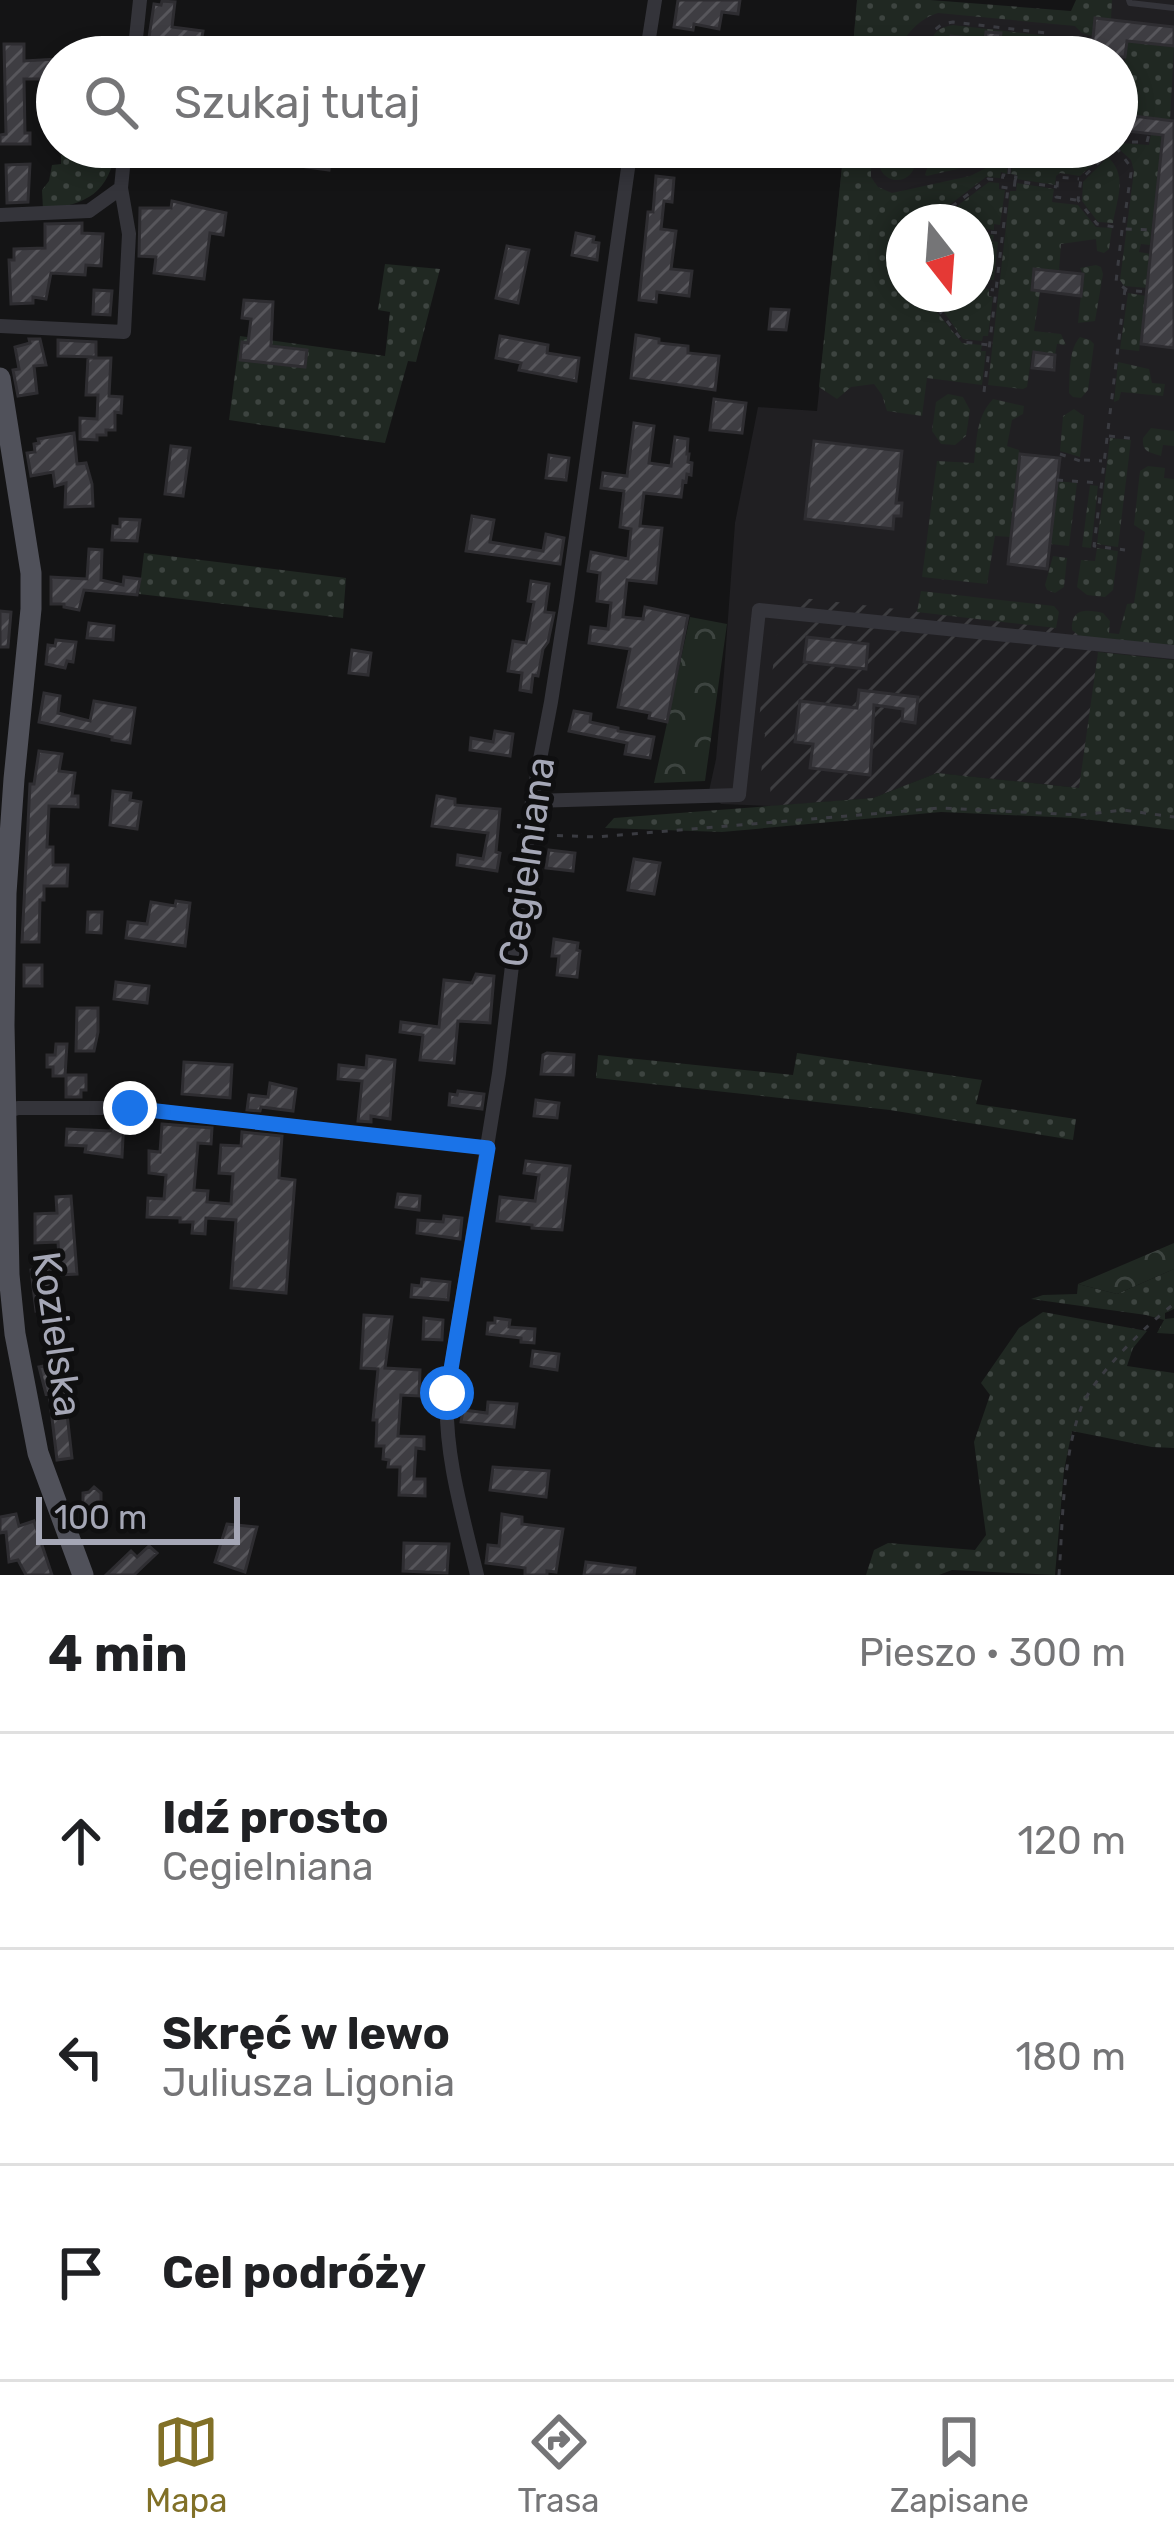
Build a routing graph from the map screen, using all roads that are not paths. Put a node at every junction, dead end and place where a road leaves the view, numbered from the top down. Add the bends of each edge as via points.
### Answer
1 (140, 0) edge
2 (655, 0) edge
3 (1129, 0) edge
4 (1174, 8) edge
5 (136, 36) edge
6 (649, 36) edge
7 (123, 168) edge
8 (628, 168) edge
9 (121, 188) junction
10 (0, 215) edge
11 (0, 326) edge
12 (0, 378) edge
13 (1174, 652) edge
14 (532, 801) junction
15 (3, 1112) edge
16 (488, 1148) junction
17 (83, 1575) edge
18 (477, 1575) edge

1 - 5 street
2 - 6 street
3 - 4 lane
7 - 9 street
8 - 14 street, Cegielniana
9 - 10 street via 89,211
9 - 11 street via 129,234 124,332
12 - 15 main road, Kozielska via 31,591 6,893
13 - 14 street via 759,610 740,795
14 - 16 street, Cegielniana
15 - 16 street via 130,1108
15 - 17 main road, Kozielska via 15,1334 38,1453
16 - 18 street, Cegielniana via 446,1407

